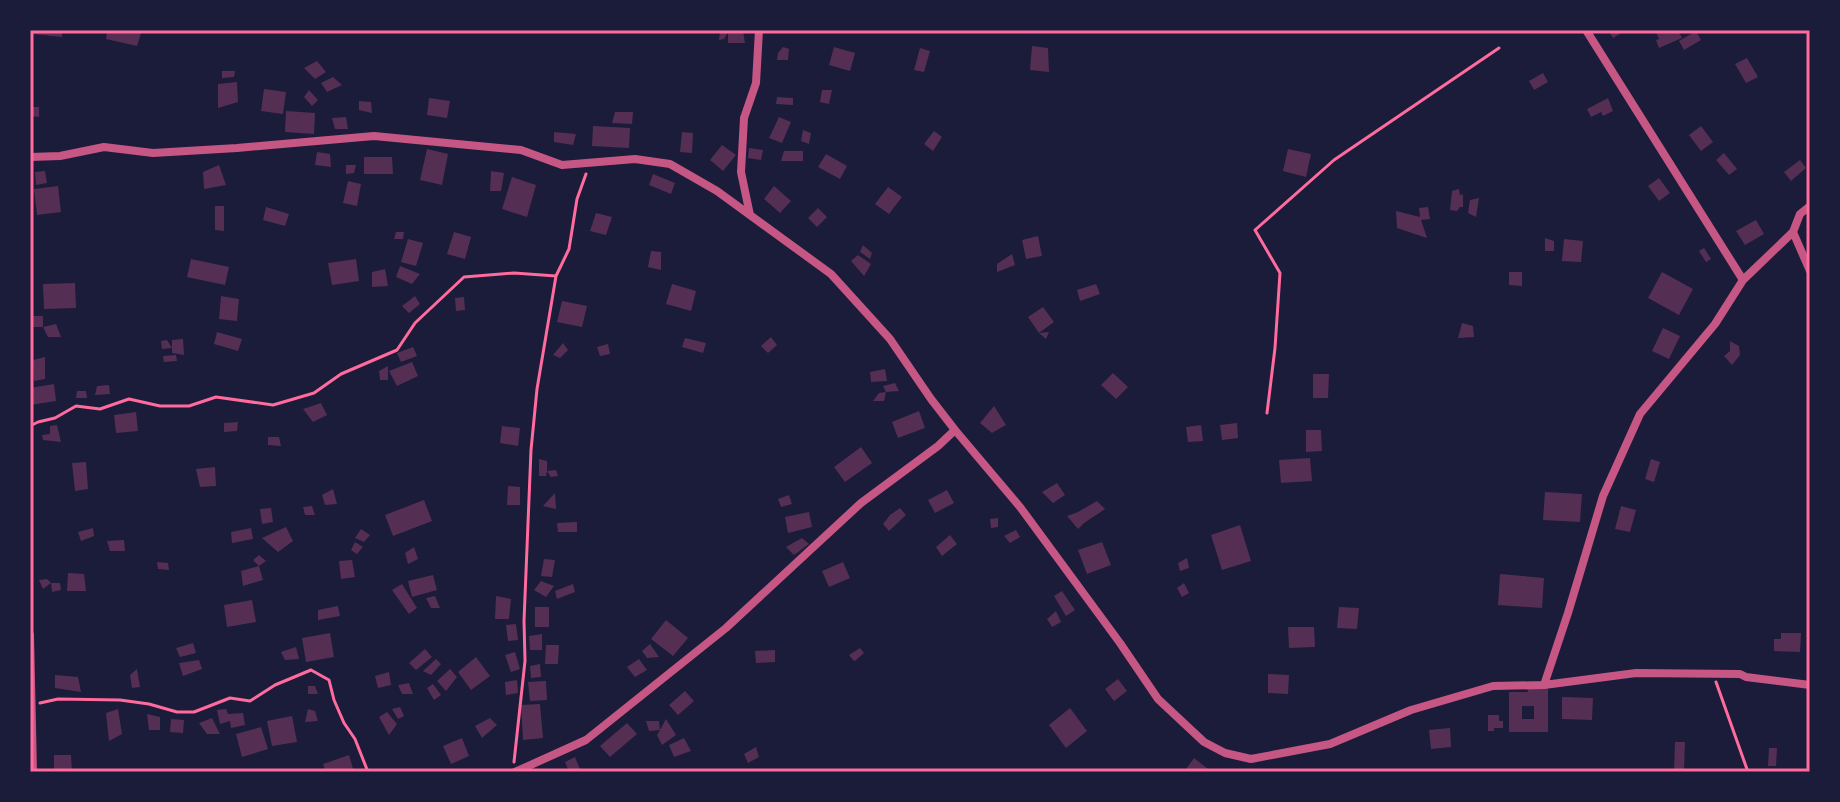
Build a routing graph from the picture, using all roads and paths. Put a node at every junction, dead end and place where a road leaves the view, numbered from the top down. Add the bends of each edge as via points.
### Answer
1 (759, 30) edge
2 (1586, 30) edge
3 (1499, 48) dead end
4 (30, 157) edge
5 (589, 163) junction
6 (1810, 206) edge
7 (750, 215) junction
8 (1793, 232) junction
9 (1810, 271) edge
10 (556, 276) junction
11 (1743, 280) junction
12 (1267, 413) dead end
13 (30, 426) edge
14 (955, 430) junction
15 (30, 635) edge
16 (1714, 675) junction
17 (1544, 685) junction
18 (1810, 685) edge
19 (32, 705) edge
20 (33, 772) edge
21 (368, 772) edge
22 (514, 772) edge
23 (1748, 772) edge

1 - 7 street via 741,172
2 - 11 street
3 - 12 path via 1334,160 1255,230 1280,273
4 - 5 street via 104,147 153,153 374,136 521,150 562,165
5 - 7 street via 635,159 670,164
5 - 10 path via 569,249
6 - 8 street
7 - 14 street via 831,274 890,339
8 - 9 street
8 - 11 street
10 - 13 path via 464,277 415,323 397,350 341,374 314,393 273,405 216,397 189,406 160,406 129,399 100,409 76,406
10 - 22 path via 531,450 525,661
11 - 17 street via 1715,324 1640,414 1603,496
14 - 17 street via 1020,507 1158,699 1204,742 1225,753 1251,759 1330,744 1411,710 1493,686
14 - 22 street via 861,503 726,628 586,740
15 - 19 street
16 - 17 street via 1636,673
16 - 18 street
16 - 23 path
19 - 20 street
19 - 21 path via 90,698 194,712 230,698 250,701 311,670 329,680

